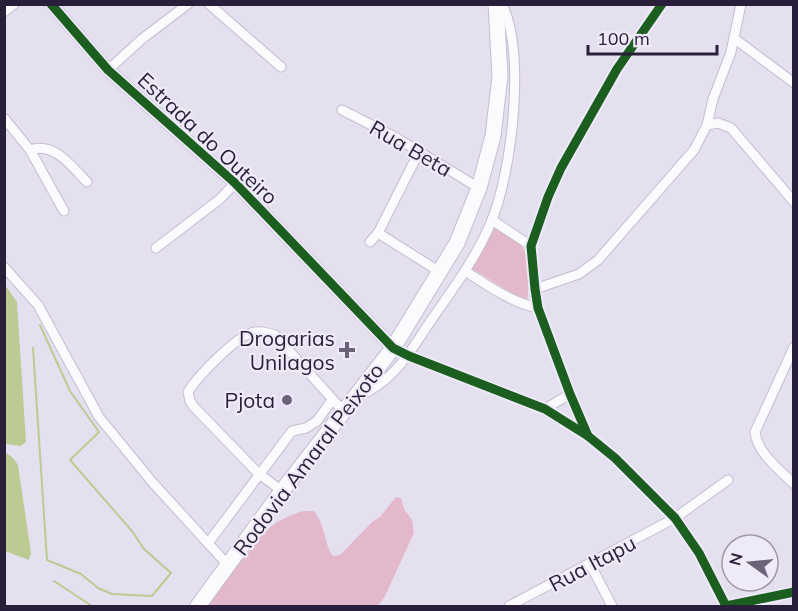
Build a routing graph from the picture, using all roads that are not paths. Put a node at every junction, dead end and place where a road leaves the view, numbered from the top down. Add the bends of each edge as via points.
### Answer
1 (14, 4) edge
2 (51, 4) edge
3 (188, 4) edge
4 (209, 4) edge
5 (496, 4) edge
6 (502, 4) edge
7 (662, 4) edge
8 (741, 4) edge
9 (4, 12) edge
10 (735, 39) junction
11 (281, 67) dead end
12 (108, 70) junction
13 (794, 83) edge
14 (342, 110) dead end
15 (4, 118) edge
16 (707, 124) junction
17 (30, 150) junction
18 (419, 152) junction
19 (87, 182) dead end
20 (236, 183) junction
21 (479, 188) junction
22 (794, 202) edge
23 (64, 211) dead end
24 (492, 220) junction
25 (378, 233) junction
26 (370, 243) dead end
27 (531, 246) junction
28 (156, 248) dead end
29 (4, 267) edge
30 (465, 271) junction
31 (440, 272) junction
32 (535, 289) junction
33 (538, 308) junction
34 (794, 347) edge
35 (393, 348) junction
36 (409, 356) junction
37 (791, 361) edge
38 (570, 394) junction
39 (354, 399) junction
40 (332, 400) junction
41 (545, 409) junction
42 (344, 412) junction
43 (588, 436) junction
44 (258, 473) junction
45 (728, 480) dead end
46 (794, 484) edge
47 (282, 491) junction
48 (675, 518) junction
49 (208, 542) junction
50 (227, 564) junction
51 (590, 564) junction
52 (794, 592) edge
53 (198, 606) edge
54 (509, 606) edge
55 (612, 606) edge

1 - 9 street
2 - 12 street, Estrada do Outeiro
3 - 12 street
4 - 11 street
5 - 21 highway, Rodovia Amaral Peixoto via 499,93
6 - 24 street via 513,54 514,122
7 - 27 street via 617,69 561,168
8 - 10 street
10 - 13 street
10 - 16 street
12 - 20 street, Estrada do Outeiro
14 - 18 street, Rua Beta
15 - 17 street
16 - 22 street via 731,128
16 - 32 street via 694,150 598,260 579,274
17 - 19 street via 41,147 55,152
17 - 23 street
18 - 21 street, Rua Beta
18 - 25 street
20 - 28 street
20 - 35 street, Estrada do Outeiro
21 - 31 highway, Rodovia Amaral Peixoto via 458,243
24 - 27 street
24 - 30 street
25 - 26 street
25 - 31 street
27 - 32 street
29 - 49 street via 38,305 99,417
30 - 33 street via 511,300
30 - 36 street
31 - 35 highway, Rodovia Amaral Peixoto
32 - 33 street
33 - 38 street
34 - 37 street
35 - 36 street
35 - 39 highway, Rodovia Amaral Peixoto
36 - 39 street via 384,383
36 - 41 street
37 - 46 street via 755,432 760,449
38 - 41 street
38 - 43 street
39 - 42 highway, Rodovia Amaral Peixoto
40 - 42 street
40 - 44 street via 317,421 292,430
40 - 44 street via 275,335 251,333 221,354 192,384 188,392 190,401
41 - 43 street
42 - 47 highway, Rodovia Amaral Peixoto
43 - 48 street
44 - 47 street
44 - 49 street
45 - 48 street, Rua Itapu
47 - 50 highway, Rodovia Amaral Peixoto
48 - 51 street, Rua Itapu
48 - 52 street via 699,553 726,606
49 - 50 street
50 - 53 highway, Rodovia Amaral Peixoto
51 - 54 street, Rua Itapu
51 - 55 street

